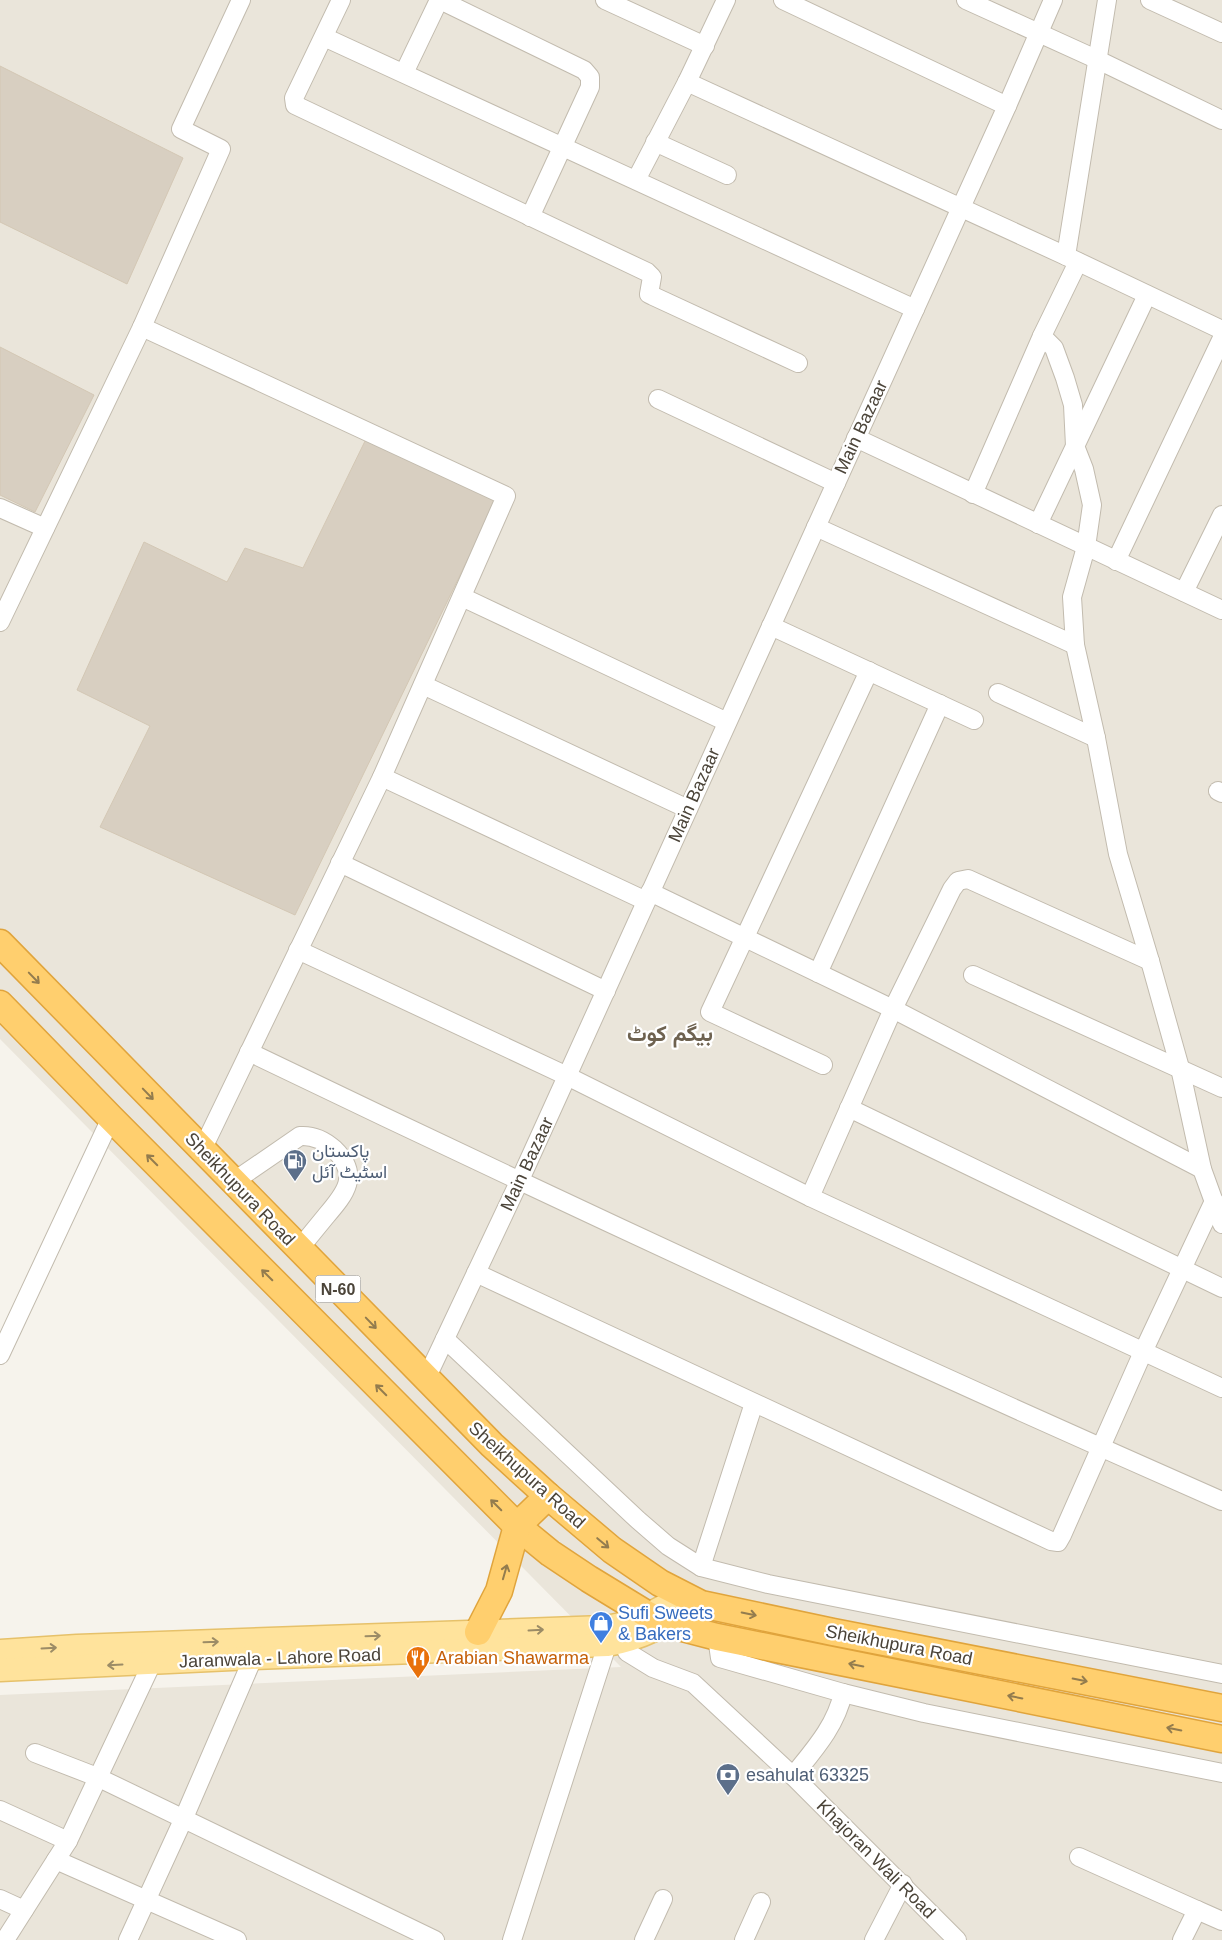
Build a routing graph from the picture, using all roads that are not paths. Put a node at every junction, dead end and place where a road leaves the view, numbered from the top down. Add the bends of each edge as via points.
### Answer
1 (240, 0) edge
2 (341, 0) edge
3 (440, 0) edge
4 (604, 0) edge
5 (726, 0) edge
6 (783, 0) edge
7 (966, 0) edge
8 (1053, 0) edge
9 (1107, 0) edge
10 (1150, 0) edge
11 (1222, 33) edge
12 (1040, 34) junction
13 (324, 37) junction
14 (705, 46) junction
15 (1096, 59) junction
16 (404, 73) junction
17 (687, 82) junction
18 (1007, 106) junction
19 (1222, 120) edge
20 (656, 142) junction
21 (563, 146) junction
22 (727, 175) dead end
23 (636, 180) junction
24 (960, 209) junction
25 (530, 217) junction
26 (1072, 259) junction
27 (1147, 295) junction
28 (915, 309) junction
29 (142, 327) junction
30 (1222, 330) edge
31 (1042, 336) junction
32 (1222, 338) edge
33 (798, 363) dead end
34 (658, 399) dead end
35 (856, 438) junction
36 (1075, 446) junction
37 (836, 483) junction
38 (973, 494) junction
39 (0, 508) edge
40 (1222, 515) edge
41 (1038, 524) junction
42 (816, 527) junction
43 (45, 528) junction
44 (1086, 547) junction
45 (1116, 561) junction
46 (1184, 592) junction
47 (462, 597) junction
48 (1222, 610) edge
49 (0, 622) edge
50 (770, 626) junction
51 (1075, 645) junction
52 (869, 672) junction
53 (423, 685) junction
54 (998, 694) dead end
55 (940, 704) junction
56 (974, 720) dead end
57 (727, 722) junction
58 (1096, 738) junction
59 (382, 777) junction
60 (688, 809) junction
61 (340, 863) junction
62 (648, 897) junction
63 (745, 938) junction
64 (0, 943) edge
65 (298, 950) junction
66 (1150, 961) junction
67 (818, 973) junction
68 (973, 975) dead end
69 (606, 991) junction
70 (0, 1004) edge
71 (894, 1009) junction
72 (249, 1052) junction
73 (823, 1065) dead end
74 (1180, 1068) junction
75 (567, 1076) junction
76 (1222, 1088) edge
77 (849, 1108) junction
78 (111, 1118) junction
79 (202, 1150) junction
80 (1202, 1169) junction
81 (233, 1182) junction
82 (519, 1182) junction
83 (810, 1196) junction
84 (1214, 1201) junction
85 (1222, 1223) edge
86 (299, 1249) junction
87 (1183, 1270) junction
88 (476, 1273) junction
89 (1222, 1288) edge
90 (445, 1339) junction
91 (1143, 1352) junction
92 (0, 1355) edge
93 (426, 1379) junction
94 (1222, 1388) edge
95 (754, 1403) junction
96 (1101, 1448) junction
97 (548, 1496) junction
98 (1222, 1501) edge
99 (517, 1526) junction
100 (700, 1567) junction
101 (692, 1599) junction
102 (657, 1620) junction
103 (478, 1632) junction
104 (614, 1635) junction
105 (717, 1637) junction
106 (0, 1651) edge
107 (78, 1656) junction
108 (253, 1658) junction
109 (152, 1663) junction
110 (0, 1670) edge
111 (1222, 1674) edge
112 (843, 1693) junction
113 (1222, 1708) edge
114 (1222, 1739) edge
115 (35, 1753) dead end
116 (1222, 1773) edge
117 (793, 1776) junction
118 (97, 1777) junction
119 (0, 1810) edge
120 (183, 1820) junction
121 (68, 1841) junction
122 (1079, 1857) dead end
123 (56, 1860) junction
124 (903, 1884) junction
125 (663, 1899) dead end
126 (0, 1900) edge
127 (146, 1900) junction
128 (761, 1902) dead end
129 (24, 1910) junction
130 (1197, 1910) junction
131 (1222, 1921) edge
132 (5, 1940) edge
133 (128, 1940) edge
134 (237, 1940) edge
135 (435, 1940) edge
136 (512, 1940) edge
137 (644, 1940) edge
138 (744, 1940) edge
139 (874, 1940) edge
140 (958, 1940) edge
141 (1182, 1940) edge

1 - 29 street via 181,129 221,149
2 - 13 street
3 - 16 street
3 - 21 street via 584,70 590,77 590,87
4 - 14 street
5 - 14 street
6 - 18 street
7 - 12 street
8 - 12 street, Main Bazaar
9 - 15 street
10 - 11 street
12 - 15 street
12 - 18 street, Main Bazaar
13 - 16 street
13 - 25 street via 294,98 295,105
14 - 17 street
15 - 19 street
15 - 26 street
16 - 21 street
17 - 20 street
17 - 24 street
18 - 24 street, Main Bazaar
20 - 22 street
20 - 23 street
21 - 23 street
21 - 25 street
23 - 28 street
24 - 26 street
24 - 28 street, Main Bazaar
25 - 33 street via 647,272 652,277 649,294
26 - 27 street
26 - 31 street
27 - 30 street
27 - 36 street
28 - 35 street, Main Bazaar
29 - 43 street
29 - 47 street via 506,496
31 - 36 street via 1054,348 1073,404
31 - 38 street
32 - 45 street
34 - 37 street
35 - 37 street, Main Bazaar
35 - 38 street
36 - 41 street
36 - 44 street via 1092,505
37 - 42 street, Main Bazaar
38 - 41 street
39 - 43 street
40 - 46 street
41 - 44 street
42 - 50 street, Main Bazaar
42 - 51 street
43 - 49 street
44 - 45 street
44 - 51 street via 1072,597
45 - 46 street
46 - 48 street
47 - 53 street
47 - 57 street
50 - 52 street
50 - 57 street, Main Bazaar
51 - 58 street
52 - 55 street
52 - 63 street
53 - 59 street
53 - 60 street
54 - 58 street
55 - 56 street
55 - 67 street
57 - 60 street, Main Bazaar
58 - 66 street via 1118,854
59 - 61 street
59 - 62 street
60 - 62 street, Main Bazaar
61 - 65 street
61 - 69 street
62 - 63 street
62 - 69 street, Main Bazaar
63 - 67 street
63 - 73 street via 710,1012
64 -> 79 highway, Sheikhupura Road / N-60
65 - 72 street
65 - 75 street
66 - 71 street via 968,879 958,882 952,889
66 - 74 street
67 - 71 street
68 - 74 street
69 - 75 street, Main Bazaar
70 - 78 highway, Sheikhupura Road / N-60
71 - 77 street
71 - 80 street
72 - 79 street
72 - 82 street
74 - 76 street
74 - 80 street
75 - 82 street, Main Bazaar
75 - 83 street
77 - 83 street
77 - 87 street
78 - 92 street
99 -> 78 highway, Sheikhupura Road / N-60
79 - 81 highway, Sheikhupura Road / N-60
80 - 84 street
81 - 86 highway, Sheikhupura Road / N-60
81 - 86 street via 300,1136 310,1135 326,1142 338,1153 347,1166 345,1194
82 - 88 street, Main Bazaar
82 - 96 street
83 - 91 street
84 - 85 street
84 - 87 street
86 -> 93 highway, Sheikhupura Road / N-60
87 - 89 street
87 - 91 street
88 - 90 street, Main Bazaar
88 - 95 street
90 - 93 street, Main Bazaar
90 - 100 street via 638,1520 668,1546
91 - 94 street
91 - 96 street
93 - 97 highway, Sheikhupura Road / N-60
95 - 96 street via 1051,1542 1058,1542 1062,1535
95 - 100 street
96 - 98 street
97 - 99 highway
97 -> 101 highway, Sheikhupura Road / N-60 via 637,1568
99 - 102 highway, Sheikhupura Road / N-60 via 550,1553
103 -> 99 highway via 499,1591
100 - 111 street via 768,1584
101 - 102 main road, Jaranwala - Lahore Road
101 -> 113 highway, Sheikhupura Road via 843,1634
102 - 104 main road, Jaranwala - Lahore Road via 639,1620
102 - 105 highway, Sheikhupura Road
103 -> 104 main road, Jaranwala - Lahore Road
107 -> 103 main road, Jaranwala - Lahore Road
104 - 108 main road, Jaranwala - Lahore Road
104 - 117 street, Khajoran Wali Road via 632,1656 692,1683
104 - 136 street
105 - 112 street via 720,1658
114 -> 105 highway, Sheikhupura Road
106 -> 107 main road, Jaranwala - Lahore Road
109 -> 107 main road, Jaranwala - Lahore Road
107 - 110 main road, Jaranwala - Lahore Road
108 - 109 main road, Jaranwala - Lahore Road
108 - 120 street
109 - 118 street
112 - 116 street via 924,1713
112 - 117 street via 841,1704 822,1741
115 - 118 street
117 - 124 street, Khajoran Wali Road
118 - 120 street
118 - 121 street
119 - 121 street
120 - 127 street
120 - 135 street
121 - 123 street
122 - 130 street
123 - 127 street
123 - 129 street
124 - 139 street
124 - 140 street, Khajoran Wali Road
125 - 137 street
126 - 129 street
127 - 133 street
127 - 134 street
128 - 138 street
129 - 132 street
130 - 131 street
130 - 141 street

